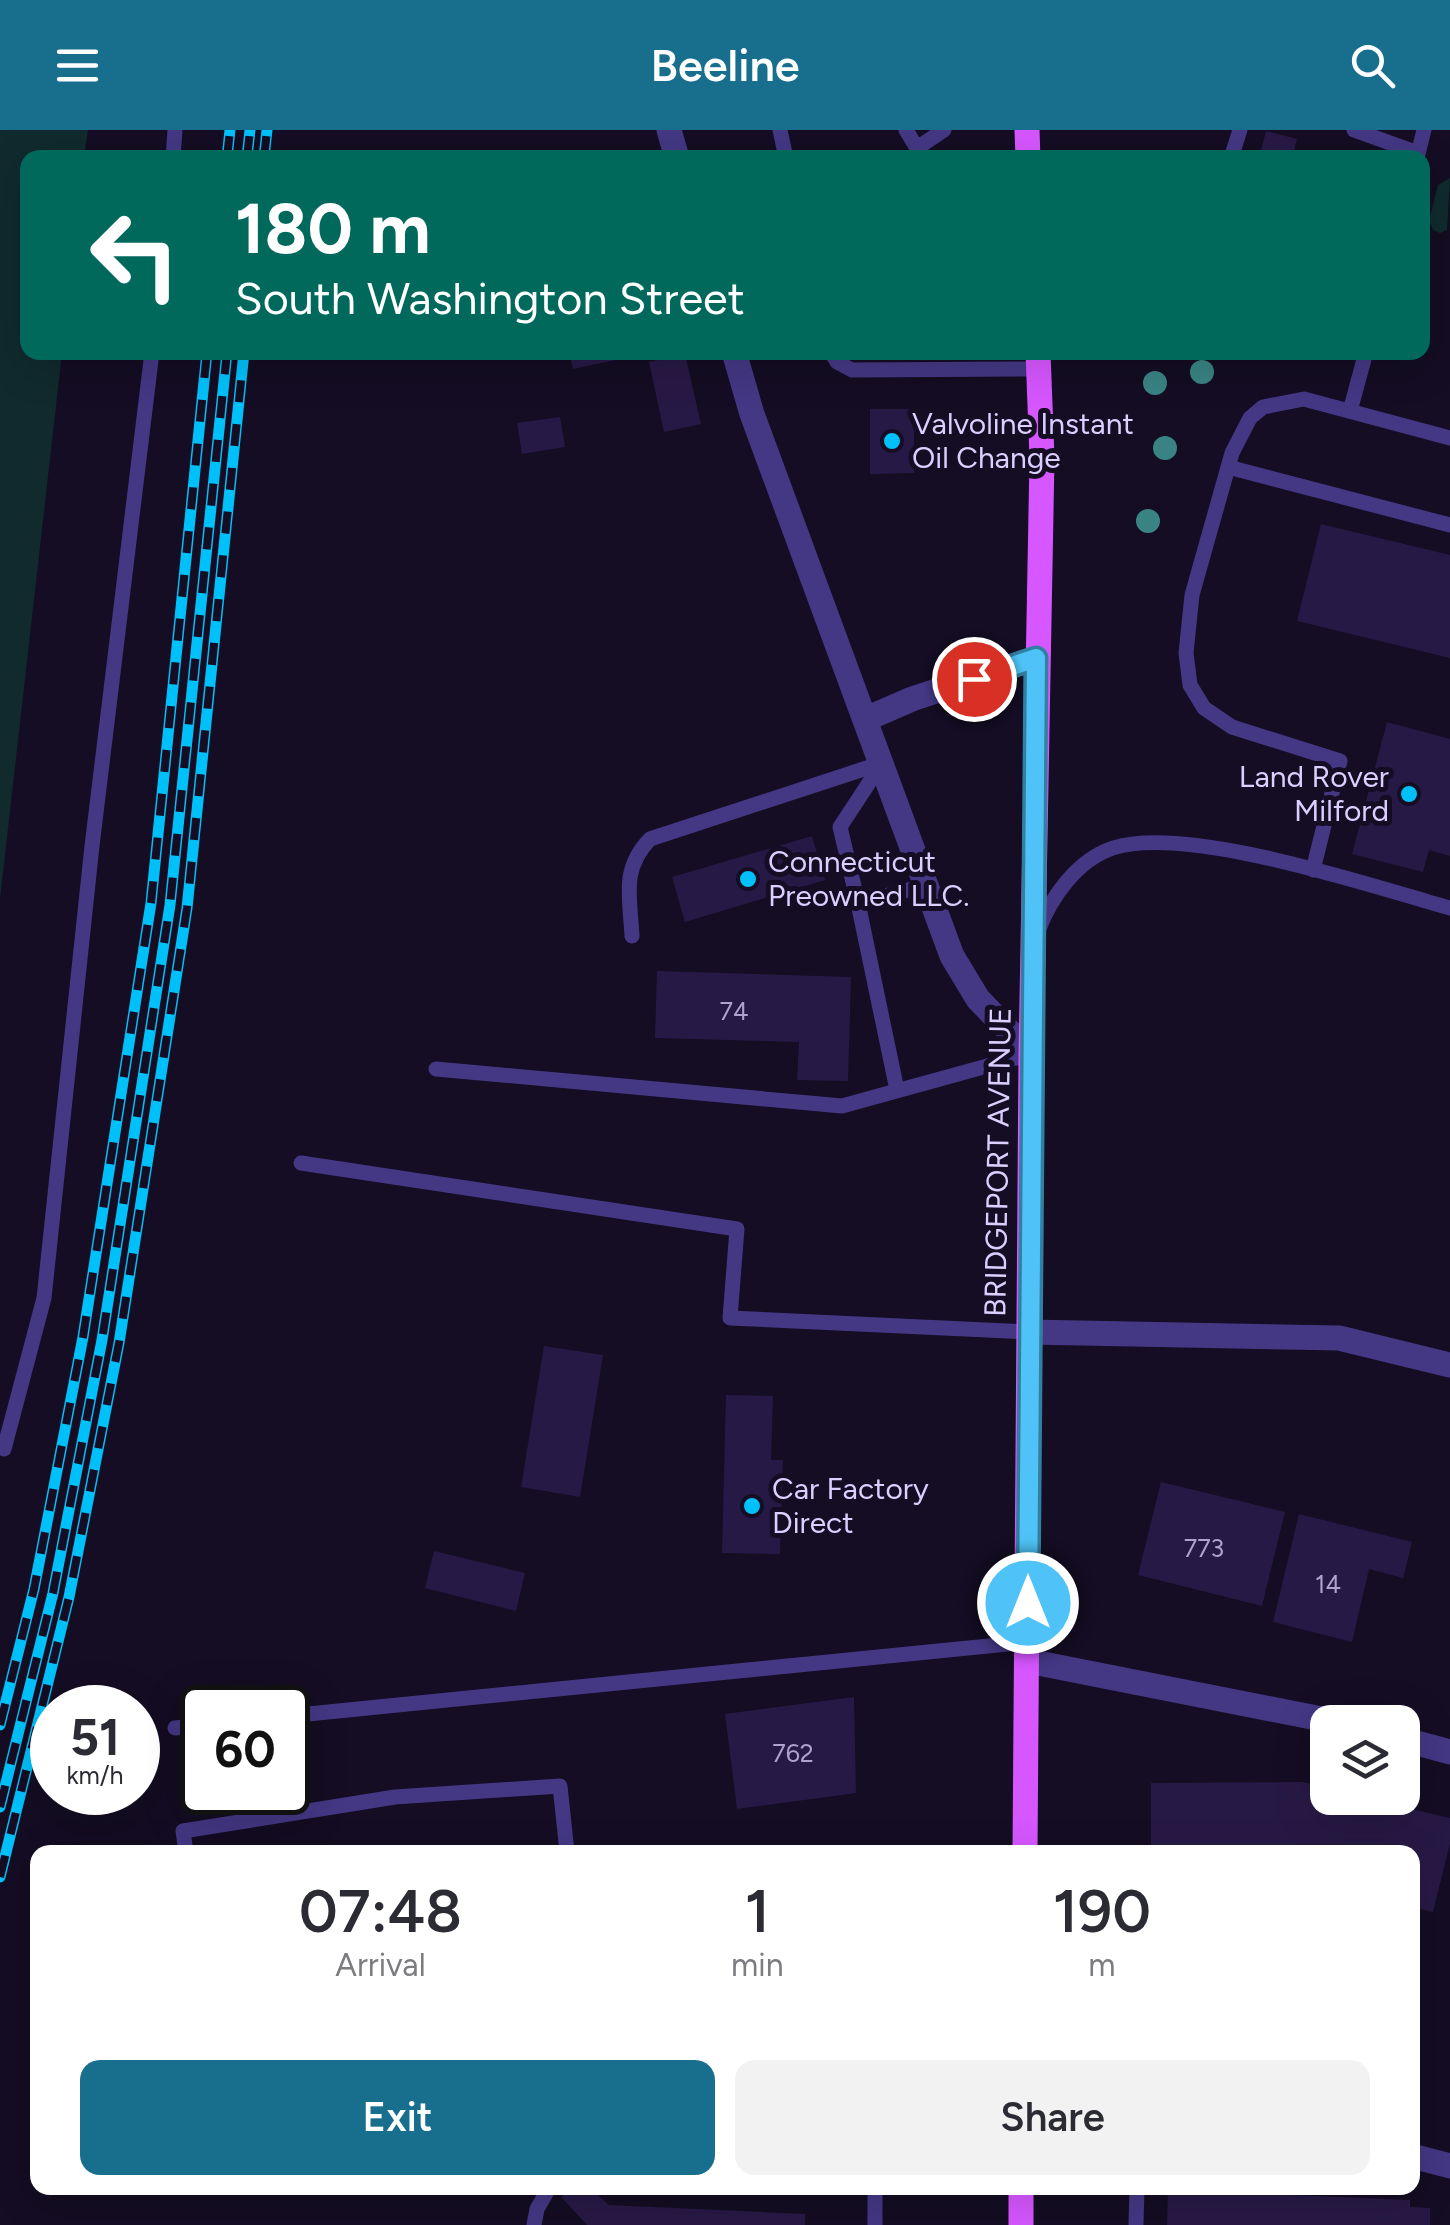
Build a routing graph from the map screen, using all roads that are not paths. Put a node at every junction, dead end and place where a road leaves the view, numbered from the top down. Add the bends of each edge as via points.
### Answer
1 (800, 130) edge
2 (944, 130) edge
3 (1354, 130) edge
4 (780, 132) edge
5 (921, 150) edge
6 (1404, 150) edge
7 (151, 360) edge
8 (736, 360) edge
9 (837, 360) edge
10 (1364, 360) edge
11 (934, 361) edge
12 (1038, 361) edge
13 (1350, 411) junction
14 (1450, 438) edge
15 (1228, 467) junction
16 (1450, 525) edge
17 (1036, 658) junction
18 (866, 719) junction
19 (882, 763) junction
20 (1313, 870) junction
21 (927, 885) junction
22 (858, 903) junction
23 (1450, 908) edge
24 (632, 936) dead end
25 (1034, 940) junction
26 (1031, 1054) junction
27 (436, 1070) dead end
28 (897, 1090) junction
29 (301, 1162) dead end
30 (1029, 1332) junction
31 (1450, 1365) edge
32 (4, 1449) dead end
33 (1028, 1652) junction
34 (310, 1714) edge
35 (1310, 1716) edge
36 (180, 1727) edge
37 (175, 1728) dead end
38 (1420, 1744) edge
39 (1450, 1752) edge
40 (185, 1845) edge
41 (565, 1845) edge
42 (1025, 1845) edge
43 (1420, 2158) edge
44 (1450, 2166) edge
45 (546, 2195) edge
46 (874, 2195) edge
47 (1020, 2195) edge
48 (1137, 2195) edge
49 (534, 2225) edge
50 (875, 2225) edge
51 (1021, 2225) edge
52 (1136, 2225) edge

1 - 4 lane
2 - 5 lane
3 - 6 lane
7 - 32 lane via 44,1298
8 - 18 street
9 - 11 lane via 852,370
10 - 13 lane
11 - 12 lane
12 - 17 main road, BRIDGEPORT AVENUE
13 - 14 lane
13 - 15 lane via 1304,400 1263,408 1240,434
15 - 16 lane
15 - 20 lane via 1192,595 1190,684 1204,708 1232,728 1340,760
17 - 18 street
17 - 25 main road, BRIDGEPORT AVENUE
18 - 19 street
19 - 21 street
19 - 22 lane via 840,827
19 - 24 lane via 650,839 635,854 628,879
20 - 23 lane
20 - 25 lane via 1169,841 1135,842 1086,863 1052,903
21 - 22 lane
21 - 26 street via 952,956 978,999
22 - 28 lane
25 - 26 main road, BRIDGEPORT AVENUE
26 - 28 lane
26 - 30 main road, BRIDGEPORT AVENUE
27 - 28 lane via 842,1106
29 - 30 lane via 737,1228 730,1318
30 - 31 street via 1339,1338
30 - 33 main road, BRIDGEPORT AVENUE
33 - 34 lane
33 - 35 street
33 - 42 main road, BRIDGEPORT AVENUE
36 - 37 lane
38 - 39 street
40 - 41 lane via 183,1831 394,1797 560,1786
43 - 44 street
45 - 49 lane
46 - 50 lane
47 - 51 main road
48 - 52 lane

